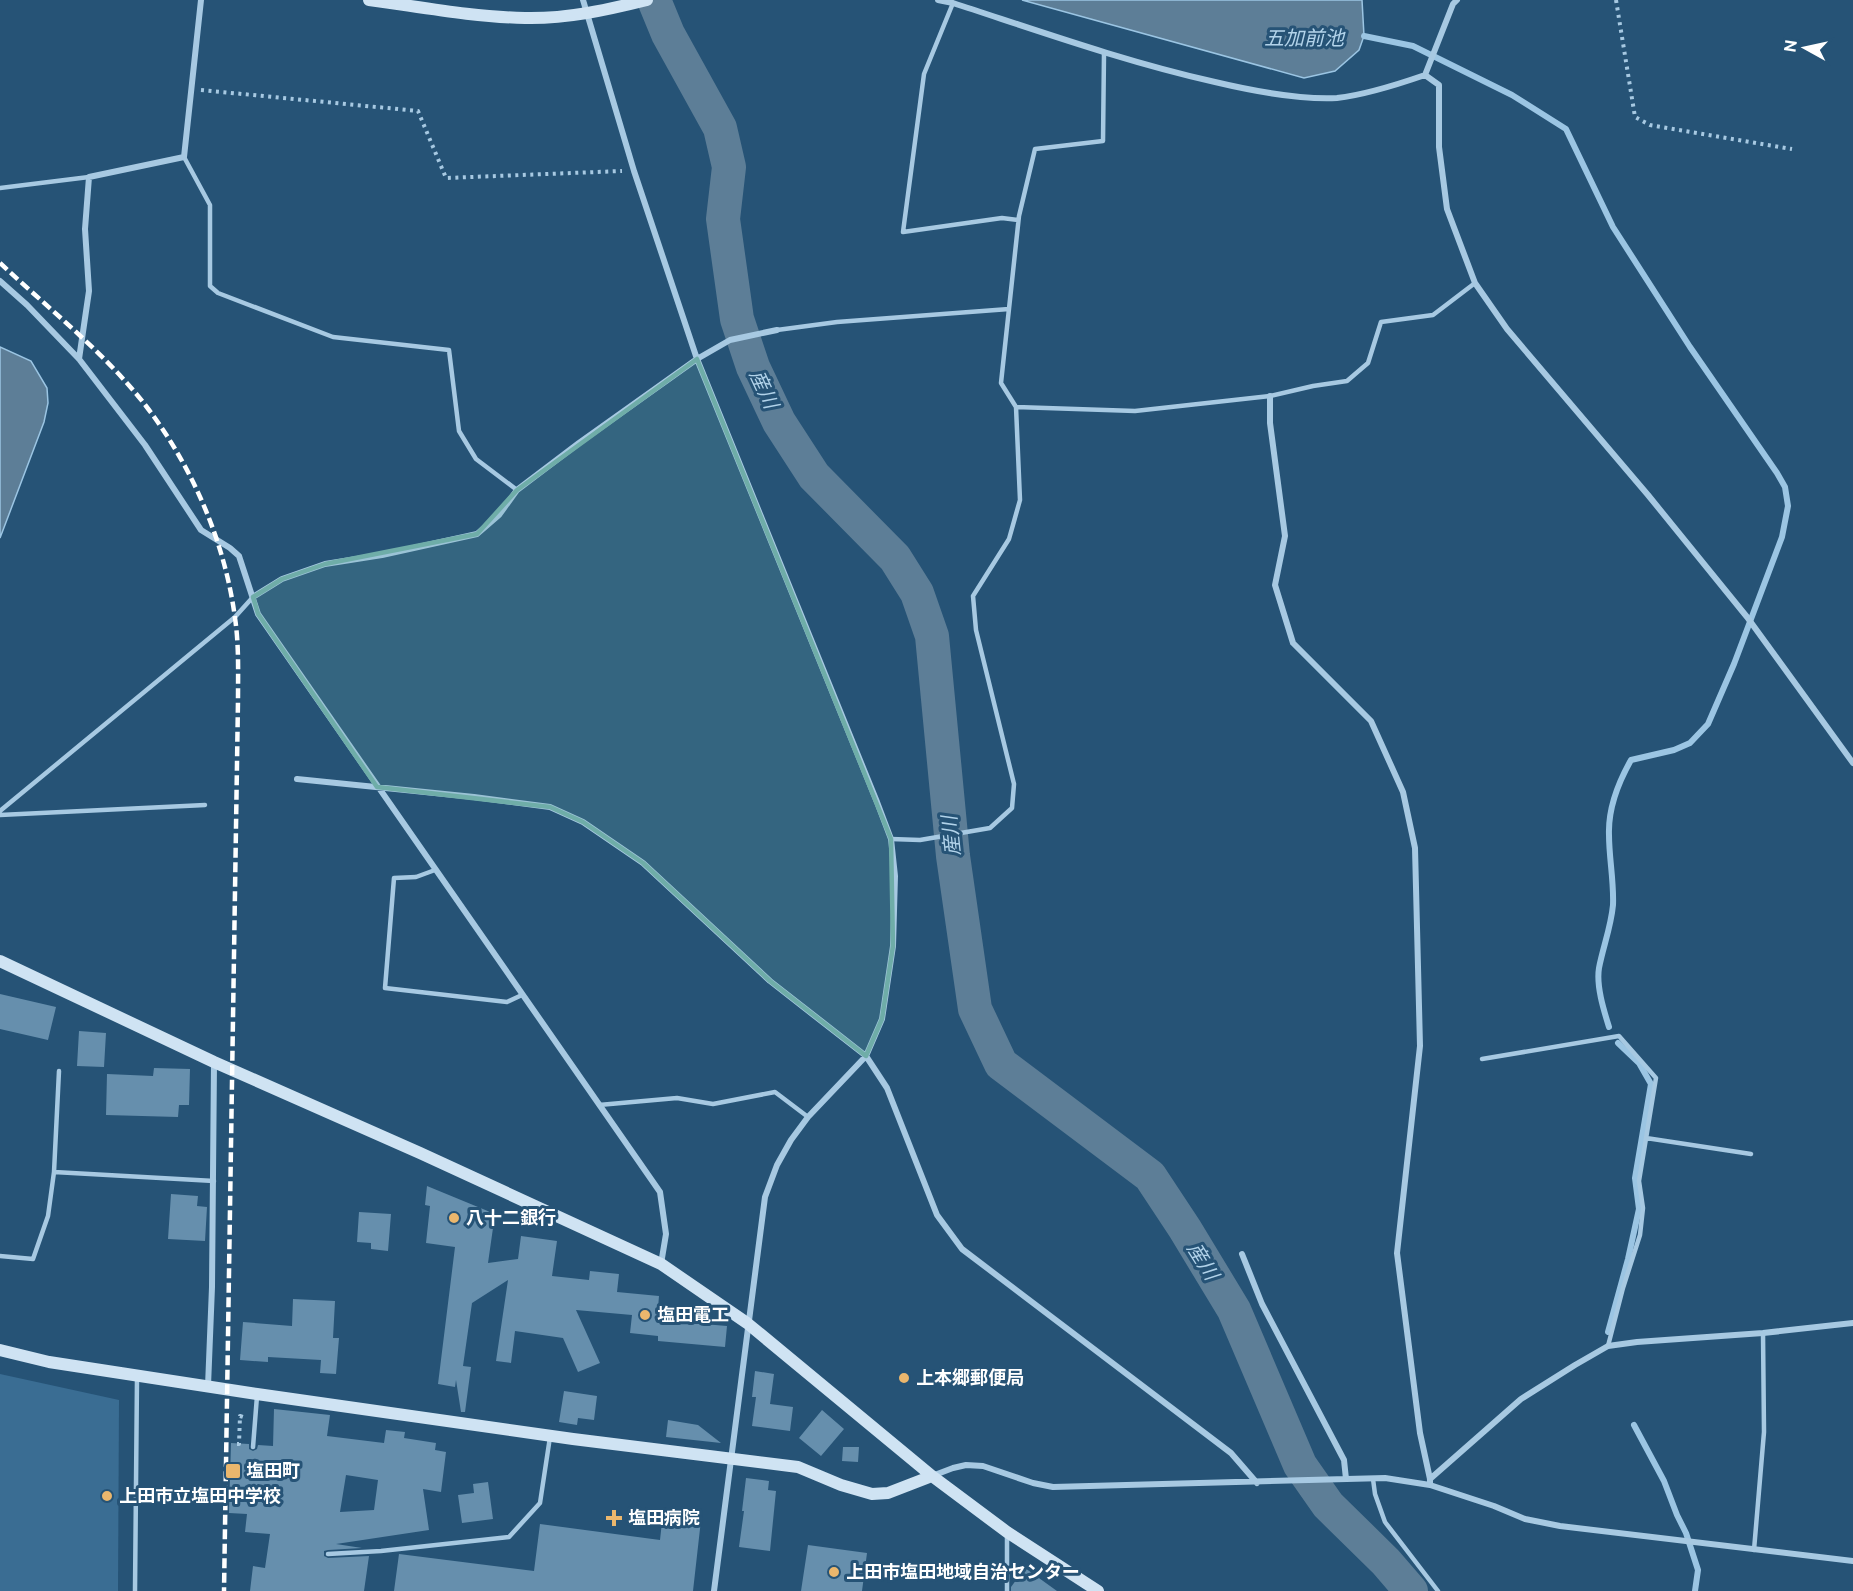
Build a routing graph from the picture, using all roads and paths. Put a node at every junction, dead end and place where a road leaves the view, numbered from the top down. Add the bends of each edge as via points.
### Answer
1 (201, 0) edge
2 (369, 0) edge
3 (583, 0) edge
4 (647, 0) edge
5 (938, 0) edge
6 (1457, 0) edge
7 (1616, 0) edge
8 (952, 3) junction
9 (587, 13) junction
10 (1104, 52) junction
11 (1425, 75) junction
12 (192, 89) junction
13 (1792, 149) dead end
14 (184, 157) junction
15 (634, 171) junction
16 (89, 177) junction
17 (0, 188) edge
18 (1018, 220) junction
19 (0, 281) edge
20 (1475, 284) junction
21 (1009, 309) junction
22 (777, 330) joint
23 (79, 359) junction
24 (697, 359) junction
25 (1270, 396) junction
26 (1016, 407) junction
27 (517, 490) junction
28 (254, 597) junction
29 (1853, 763) edge
30 (297, 779) dead end
31 (377, 787) junction
32 (205, 805) dead end
33 (0, 813) edge
34 (891, 840) junction
35 (435, 870) junction
36 (0, 961) edge
37 (522, 995) junction
38 (866, 1056) junction
39 (1482, 1059) dead end
40 (213, 1062) junction
41 (59, 1071) dead end
42 (599, 1106) junction
43 (808, 1117) junction
44 (1646, 1138) junction
45 (1751, 1154) dead end
46 (54, 1172) junction
47 (214, 1181) junction
48 (1242, 1254) dead end
49 (0, 1256) edge
50 (661, 1264) junction
51 (747, 1323) junction
52 (1853, 1323) edge
53 (1763, 1333) junction
54 (1608, 1346) junction
55 (0, 1350) edge
56 (137, 1375) junction
57 (208, 1386) junction
58 (257, 1394) junction
59 (550, 1436) junction
60 (253, 1447) dead end
61 (730, 1460) junction
62 (932, 1476) junction
63 (1343, 1479) junction
64 (1373, 1479) junction
65 (1430, 1482) junction
66 (1257, 1483) junction
67 (1007, 1532) junction
68 (1754, 1550) junction
69 (328, 1554) dead end
70 (1853, 1561) edge
71 (135, 1591) edge
72 (714, 1591) edge
73 (1007, 1591) edge
74 (1098, 1591) edge
75 (1438, 1591) edge

1 - 12 street
2 - 9 street via 475,15 526,18
3 - 9 street
4 - 9 street
5 - 8 street
6 - 11 street
7 - 13 path via 1635,117 1650,125
8 - 10 street
8 - 18 lane via 924,74 903,232 1002,218
9 - 15 street
10 - 11 street via 1170,72 1295,96 1337,98
10 - 18 lane via 1103,141 1035,149
11 - 20 street via 1439,85 1439,147 1447,209
12 - 14 street
12 - 15 path via 418,111 446,178
14 - 16 street
14 - 27 lane via 210,205 210,286 218,293 333,338 449,350 459,431 476,459
15 - 24 street
16 - 17 lane
16 - 23 street via 85,229 89,291
18 - 21 lane
19 - 23 street
20 - 25 lane via 1433,315 1381,322 1368,363 1347,381
20 - 29 street via 1507,329 1747,617
21 - 22 lane
21 - 26 lane via 1001,383
22 - 24 street via 730,340
23 - 28 street via 145,445 201,530 239,556
24 - 27 street
24 - 34 street
25 - 26 lane via 1135,411
25 - 65 street via 1285,536 1275,585 1293,643 1371,721 1403,792 1415,848 1420,1046 1397,1253
26 - 34 lane via 1020,500 1009,539 973,596 976,630 1014,784 1012,808 990,828 920,840
27 - 28 street via 477,534 325,564 282,579
28 - 31 street via 258,614
28 - 33 lane
30 - 31 street
31 - 35 street
31 - 38 street via 550,807 583,822 644,863 770,981
32 - 33 lane
34 - 38 street via 895,876 893,946 882,1018
35 - 37 street
35 - 37 lane via 416,877 394,878 385,988 507,1002
36 - 40 street
37 - 42 street
38 - 43 street
38 - 66 street via 887,1088 937,1215 962,1249 1231,1453
39 - 44 lane via 1618,1036 1656,1078
40 - 47 street
40 - 50 street
41 - 46 lane
42 - 43 lane via 677,1098 713,1104 775,1092
42 - 50 street via 660,1192 666,1234
43 - 51 street via 777,1165 765,1197
44 - 45 lane
44 - 54 lane via 1639,1181 1640,1235
46 - 47 lane
46 - 49 lane via 48,1216 33,1259
47 - 57 street
48 - 63 street via 1262,1304 1344,1460
50 - 51 street
51 - 61 street
51 - 62 street
52 - 53 street
53 - 54 street
53 - 68 lane via 1764,1432
54 - 65 street via 1521,1399
55 - 56 street via 49,1362
56 - 57 street
56 - 71 lane
57 - 58 street
58 - 59 street
58 - 60 lane
59 - 61 street
59 - 69 lane via 540,1503 509,1537
61 - 62 street via 798,1467 872,1494 888,1493
61 - 72 street
62 - 66 street via 966,1465 983,1466 1053,1487
62 - 67 street
63 - 64 street
63 - 66 street
64 - 65 street
64 - 75 lane via 1385,1522
65 - 68 street via 1525,1519
67 - 73 lane
67 - 74 street
68 - 70 street

